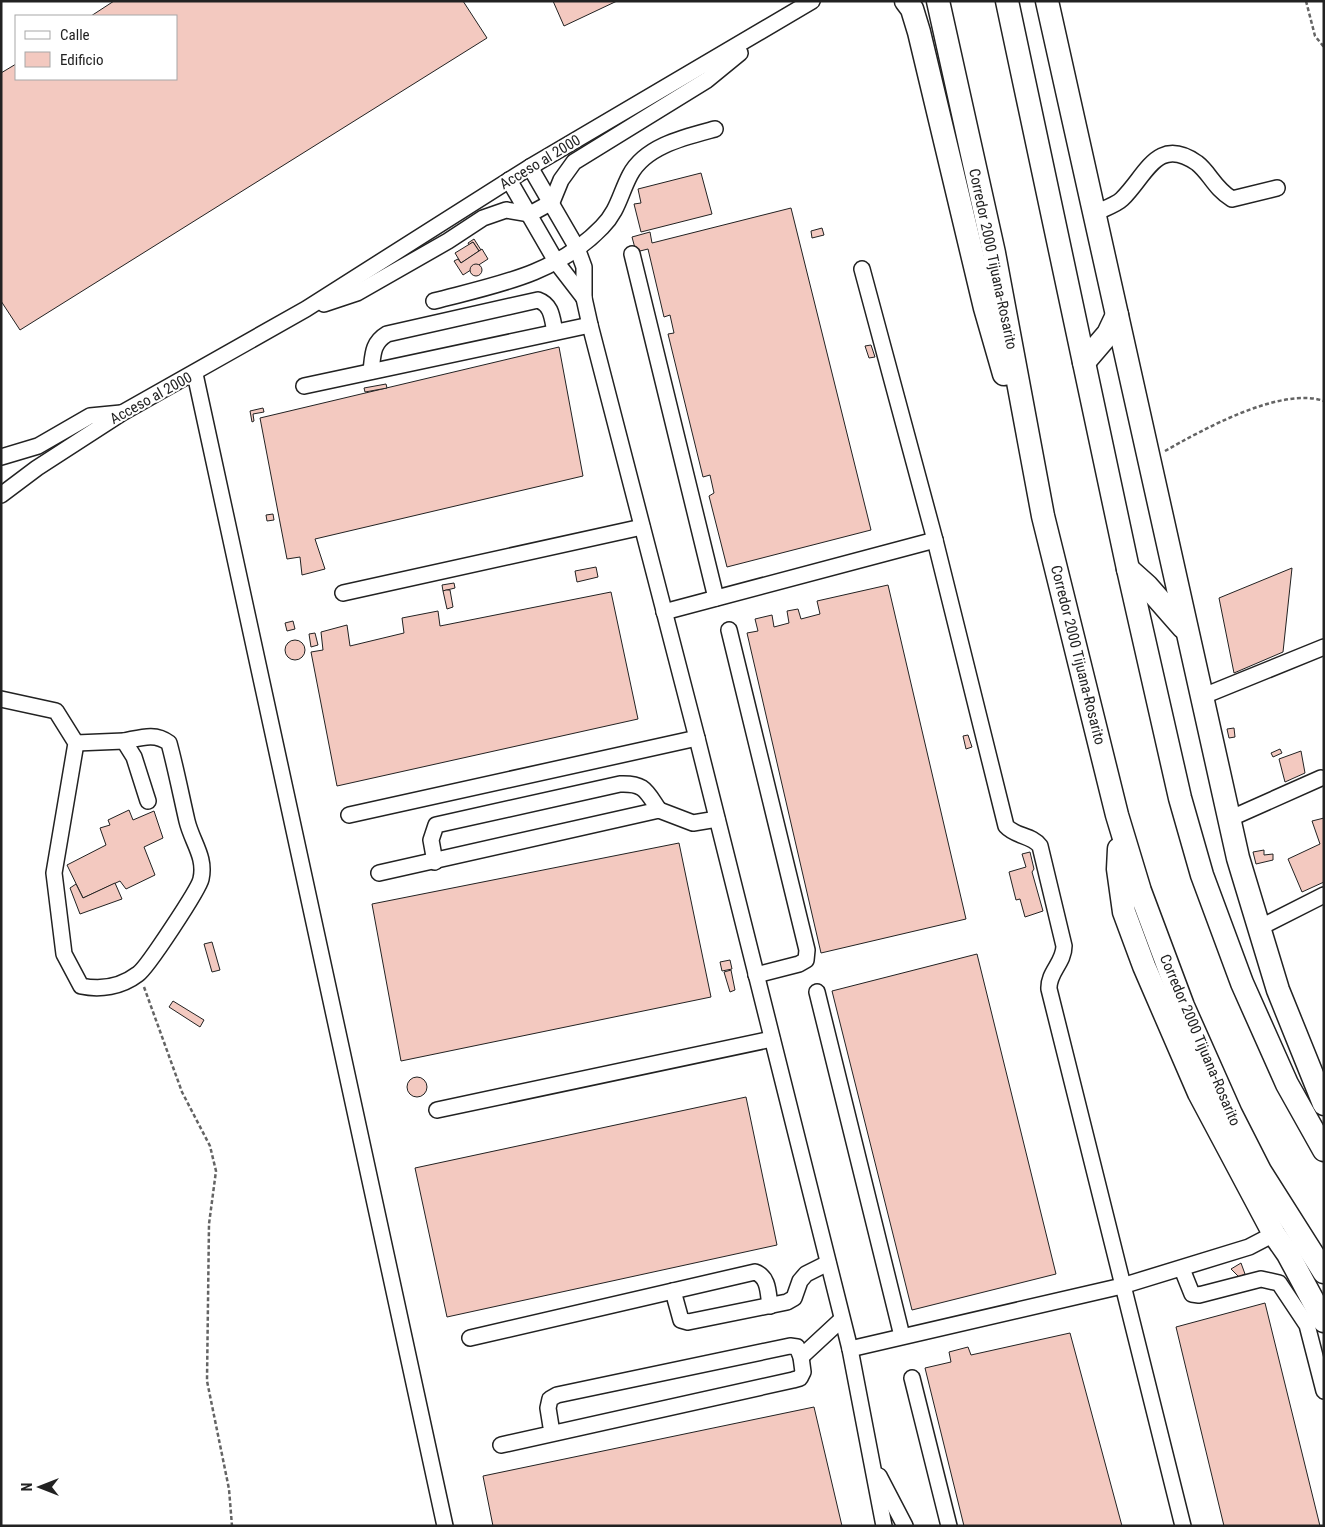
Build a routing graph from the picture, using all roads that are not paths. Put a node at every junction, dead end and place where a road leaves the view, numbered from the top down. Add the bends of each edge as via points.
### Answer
1 (812, 1) edge
2 (906, 1) edge
3 (938, 1) edge
4 (1007, 1) edge
5 (1047, 1) edge
6 (778, 22) junction
7 (715, 129) dead end
8 (530, 167) junction
9 (508, 180) junction
10 (1277, 188) dead end
11 (552, 202) junction
12 (1095, 213) junction
13 (530, 214) junction
14 (577, 248) junction
15 (632, 254) dead end
16 (557, 263) junction
17 (862, 269) dead end
18 (584, 298) junction
19 (434, 301) dead end
20 (306, 309) junction
21 (1117, 315) junction
22 (590, 325) junction
23 (555, 332) junction
24 (1084, 362) junction
25 (371, 371) junction
26 (195, 374) junction
27 (304, 386) dead end
28 (122, 414) junction
29 (1, 457) edge
30 (3, 491) edge
31 (1043, 516) junction
32 (642, 527) junction
33 (935, 540) junction
34 (1128, 569) junction
35 (343, 592) dead end
36 (716, 598) junction
37 (664, 612) junction
38 (729, 630) dead end
39 (1186, 630) junction
40 (1324, 647) edge
41 (1201, 697) junction
42 (1, 699) edge
43 (697, 738) junction
44 (124, 741) junction
45 (76, 743) junction
46 (1321, 778) dead end
47 (148, 800) dead end
48 (659, 810) junction
49 (349, 815) dead end
50 (717, 818) junction
51 (1229, 819) junction
52 (1121, 828) junction
53 (435, 862) junction
54 (379, 874) dead end
55 (1324, 896) edge
56 (1259, 928) junction
57 (756, 975) junction
58 (817, 992) dead end
59 (772, 1039) junction
60 (1321, 1094) edge
61 (437, 1110) dead end
62 (1324, 1150) edge
63 (1274, 1234) junction
64 (828, 1263) junction
65 (1182, 1269) junction
66 (1324, 1272) edge
67 (1122, 1286) junction
68 (673, 1291) junction
69 (770, 1306) junction
70 (842, 1320) junction
71 (1324, 1321) edge
72 (902, 1336) junction
73 (470, 1338) dead end
74 (850, 1349) junction
75 (801, 1357) junction
76 (912, 1378) dead end
77 (1324, 1392) edge
78 (552, 1433) junction
79 (501, 1446) dead end
80 (872, 1461) junction
81 (445, 1526) edge
82 (884, 1526) edge
83 (905, 1526) edge
84 (949, 1526) edge
85 (1183, 1526) edge

1 - 6 street, Acceso al 2000
2 - 31 highway via 920,32 985,308
3 - 31 highway, Corredor 2000 Tijuana-Rosarito via 994,253
4 - 24 highway
5 - 12 highway
6 - 8 street, Acceso al 2000
6 - 11 street, Acceso al 2000 via 708,80 574,162 561,180
7 - 14 street via 684,137 640,160 630,175 621,201 602,227
8 - 9 street, Acceso al 2000
8 - 11 street
9 - 13 street
9 - 20 street, Acceso al 2000
10 - 12 street via 1232,199 1220,192 1199,165 1184,156 1163,154 1146,166 1121,200
11 - 13 street
11 - 14 street
12 - 21 highway
13 - 16 street
13 - 20 street, Acceso al 2000 via 506,210 483,218 448,242 356,293
14 - 16 street
14 - 18 street via 584,267
15 - 36 street
16 - 18 street
16 - 19 street via 517,279
17 - 33 street
18 - 22 street
20 - 26 street, Acceso al 2000
21 - 24 highway via 1108,334
21 - 39 highway
22 - 23 street
22 - 32 street
23 - 25 street
23 - 25 street via 550,309 538,300 387,334 377,340 373,349
24 - 34 highway
25 - 27 street
26 - 28 street, Acceso al 2000
26 - 81 street
28 - 29 street via 90,416 38,446
28 - 30 street, Acceso al 2000
31 - 52 highway, Corredor 2000 Tijuana-Rosarito
32 - 35 street
32 - 37 street
33 - 36 street
33 - 67 street via 1006,826 1013,833 1035,840 1040,846 1064,946 1062,958 1049,979 1049,989
34 - 39 highway via 1148,586
34 - 62 highway via 1180,798 1202,875 1242,983 1287,1084
36 - 37 street
37 - 43 street
38 - 57 street via 807,950 806,960 799,964
39 - 41 highway
40 - 41 street
41 - 51 highway
42 - 45 street via 56,711
43 - 49 street
43 - 50 street
44 - 45 street
44 - 45 street via 150,736 163,738 169,743 188,823 201,855 201,880 187,907 139,974 110,987 95,988 80,986 64,954 54,874
44 - 47 street via 134,757
46 - 51 street
48 - 50 street via 693,823
48 - 53 street
48 - 53 street via 645,789 628,784 465,818 436,825 431,840
50 - 57 street
51 - 56 highway
52 - 63 highway via 1118,869 1124,912 1144,966 1199,1093
52 - 66 highway, Corredor 2000 Tijuana-Rosarito via 1140,891 1209,1067 1260,1171
53 - 54 street
55 - 56 street
56 - 60 highway via 1278,990
57 - 59 street
58 - 72 street
59 - 61 street
59 - 64 street
63 - 65 street via 1249,1247
63 - 71 highway
64 - 69 street via 800,1280 794,1298
64 - 70 street
65 - 67 street
65 - 77 street via 1192,1294 1260,1279 1279,1283 1307,1325
67 - 72 street
67 - 85 street
68 - 69 street via 677,1313 681,1320 688,1322
68 - 69 street via 755,1272 766,1280
68 - 73 street
70 - 74 street
70 - 75 street
72 - 74 street
74 - 80 street
75 - 78 street via 803,1372 800,1378
75 - 78 street via 797,1347 790,1346 558,1395 550,1399 548,1408
76 - 84 street
78 - 79 street
80 - 82 street
80 - 83 street

